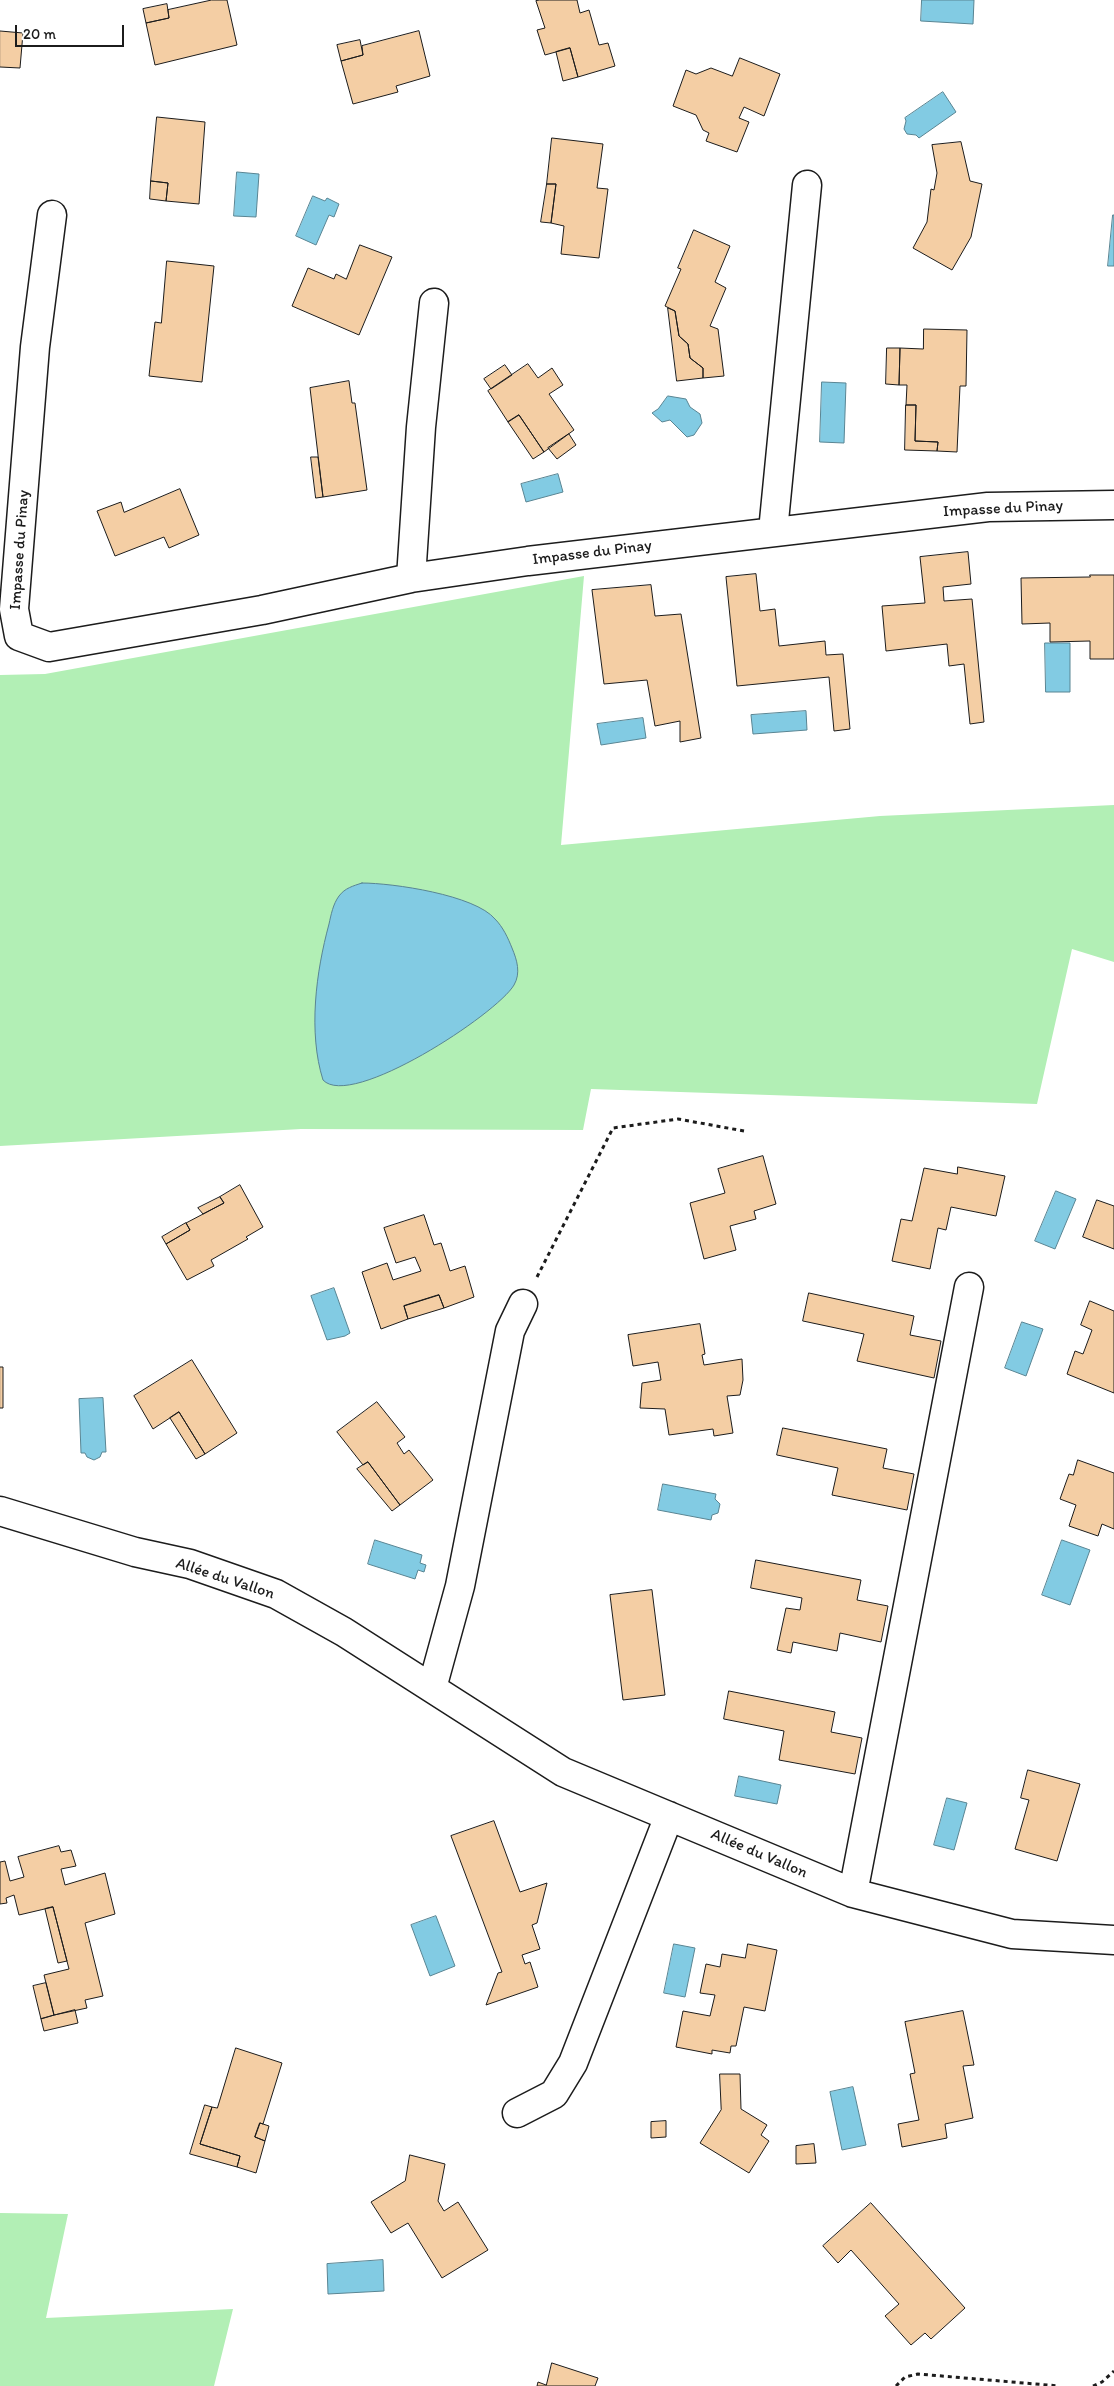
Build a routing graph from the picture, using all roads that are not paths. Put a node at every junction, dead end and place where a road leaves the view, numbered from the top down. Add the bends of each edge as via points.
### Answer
1 (807, 185) dead end
2 (52, 215) dead end
3 (434, 303) dead end
4 (1114, 504) edge
5 (773, 531) junction
6 (412, 578) junction
7 (969, 1286) dead end
8 (523, 1304) road end
9 (0, 1511) edge
10 (432, 1688) junction
11 (670, 1816) junction
12 (853, 1893) junction
13 (1114, 1940) edge
14 (517, 2113) dead end

1 - 5 street
2 - 6 street, Impasse du Pinay via 35,347 14,609 20,636 49,647 262,610
3 - 6 street via 421,427
4 - 5 street, Impasse du Pinay via 988,507
5 - 6 street, Impasse du Pinay
7 - 12 street
8 - 10 street via 510,1331 460,1586
9 - 10 street, Allée du Vallon via 135,1552 190,1564 276,1594 344,1632
10 - 11 street, Allée du Vallon via 563,1772
11 - 12 street, Allée du Vallon
11 - 14 street via 573,2063 554,2094
12 - 13 street, Allée du Vallon via 1012,1934

